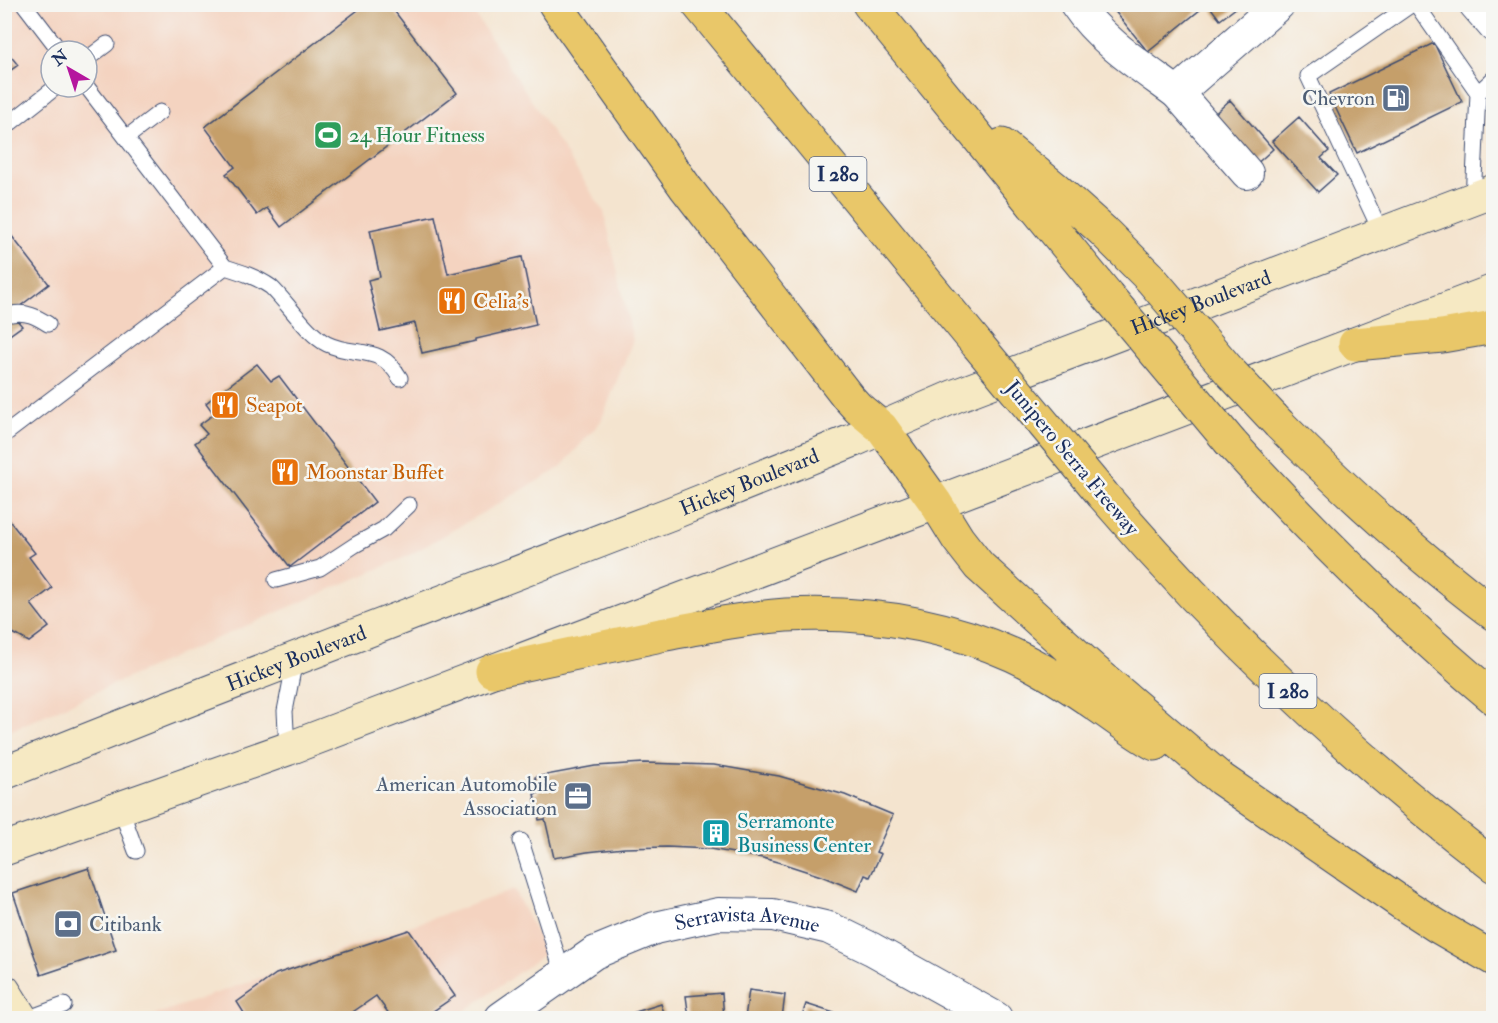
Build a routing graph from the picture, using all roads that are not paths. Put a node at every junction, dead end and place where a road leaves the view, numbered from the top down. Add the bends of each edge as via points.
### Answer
1 (24, 4) edge
2 (555, 4) edge
3 (698, 4) edge
4 (869, 4) edge
5 (1076, 4) edge
6 (1279, 4) edge
7 (1414, 4) edge
8 (1475, 4) edge
9 (1494, 26) edge
10 (51, 39) edge
11 (107, 44) dead end
12 (99, 50) edge
13 (1494, 78) edge
14 (1177, 93) junction
15 (1478, 93) junction
16 (42, 99) edge
17 (96, 99) edge
18 (946, 99) junction
19 (160, 112) dead end
20 (4, 128) edge
21 (126, 138) junction
22 (1247, 173) dead end
23 (1483, 196) edge
24 (1383, 234) junction
25 (225, 267) junction
26 (1494, 291) edge
27 (12, 314) dead end
28 (48, 324) dead end
29 (1494, 327) edge
30 (1355, 344) junction
31 (400, 378) dead end
32 (882, 428) junction
33 (4, 435) edge
34 (935, 502) junction
35 (409, 505) dead end
36 (276, 580) dead end
37 (1494, 614) edge
38 (295, 660) junction
39 (492, 671) junction
40 (1494, 698) edge
41 (287, 749) junction
42 (4, 773) edge
43 (1221, 779) junction
44 (120, 807) junction
45 (521, 841) dead end
46 (4, 849) edge
47 (136, 851) dead end
48 (1494, 866) edge
49 (1494, 959) edge
50 (563, 974) junction
51 (4, 991) edge
52 (64, 1005) dead end
53 (21, 1018) edge
54 (29, 1018) edge
55 (501, 1018) edge
56 (996, 1018) edge

1 - 10 lane
2 - 32 highway via 693,197 848,397
3 - 48 highway, Junipero Serra Freeway / I 280, bridge via 1102,495 1187,590 1320,722
4 - 18 highway
5 - 14 street via 1084,17 1122,52
6 - 14 street
7 - 15 lane
7 - 24 lane via 1308,76
8 - 9 street
11 - 12 lane
13 - 15 lane
14 - 22 street
15 - 23 lane
16 - 20 lane
17 - 21 lane
18 - 37 highway, bridge via 1103,231 1340,484 1398,537
18 - 40 highway, bridge via 1231,442 1353,570
19 - 21 lane
21 - 25 lane
23 - 24 main road, Hickey Boulevard
24 - 32 main road, Hickey Boulevard via 955,396
25 - 31 lane via 271,287 326,344 377,355 395,368
25 - 33 lane
26 - 30 main road
27 - 28 lane via 21,312
29 - 30 highway
30 - 34 main road
32 - 34 highway
32 - 38 main road, Hickey Boulevard
34 - 39 main road
34 - 43 highway via 963,546 990,576
35 - 36 lane via 384,529 321,568
38 - 41 lane via 285,711
38 - 42 main road, Hickey Boulevard
39 - 41 main road
39 - 43 highway via 737,621 786,615 874,617 938,629 1012,655 1066,684 1140,736
41 - 44 main road
43 - 49 highway via 1437,926
44 - 46 main road
44 - 47 lane
45 - 50 lane
50 - 55 street, Serravista Avenue
50 - 56 street, Serravista Avenue via 594,953 655,928 718,914 773,915 829,928
51 - 53 main road
52 - 54 lane

